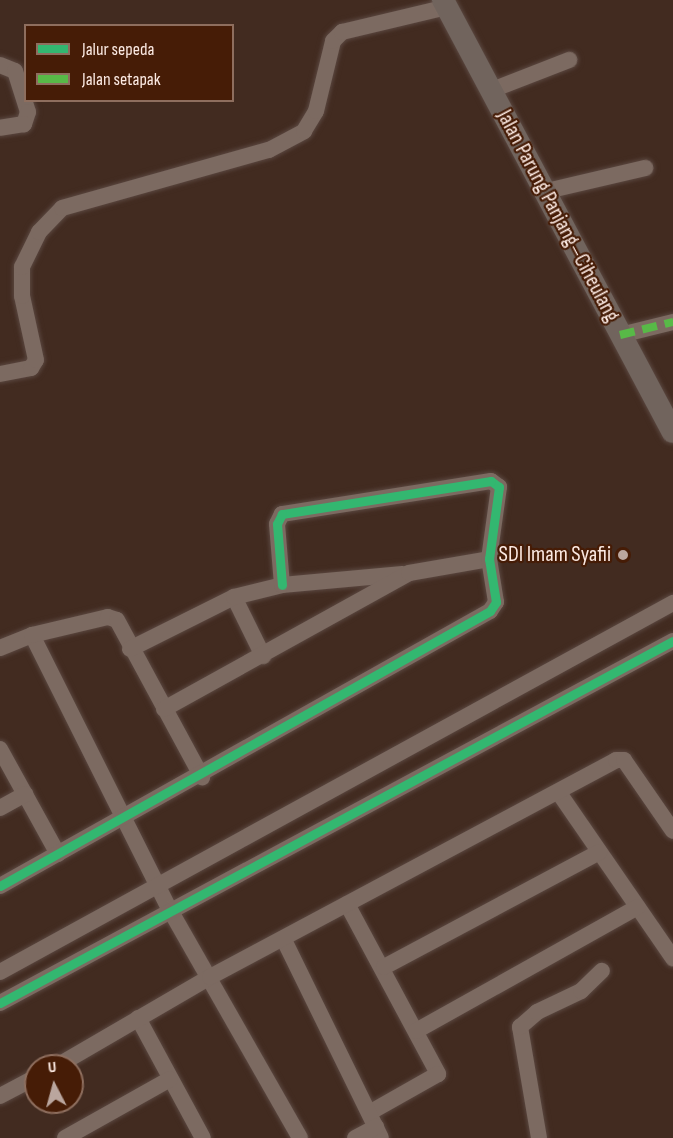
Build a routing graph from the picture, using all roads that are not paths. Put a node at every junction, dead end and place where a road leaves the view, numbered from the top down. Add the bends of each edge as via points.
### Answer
1 (445, 4) edge
2 (569, 60) dead end
3 (0, 65) edge
4 (492, 90) junction
5 (24, 99) edge
6 (25, 102) edge
7 (0, 128) edge
8 (645, 168) dead end
9 (547, 191) junction
10 (673, 322) edge
11 (620, 336) junction
12 (0, 374) edge
13 (673, 432) edge
14 (489, 559) junction
15 (409, 573) junction
16 (282, 585) junction
17 (234, 597) junction
18 (673, 603) edge
19 (32, 635) junction
20 (673, 641) edge
21 (0, 648) edge
22 (130, 650) junction
23 (263, 656) junction
24 (165, 709) junction
25 (0, 749) edge
26 (202, 777) junction
27 (559, 793) junction
28 (25, 794) junction
29 (0, 808) edge
30 (121, 815) junction
31 (673, 831) edge
32 (599, 852) junction
33 (58, 854) junction
34 (157, 883) junction
35 (0, 886) edge
36 (347, 904) junction
37 (638, 907) junction
38 (170, 910) junction
39 (284, 940) junction
40 (673, 958) edge
41 (384, 967) junction
42 (602, 971) dead end
43 (0, 972) edge
44 (210, 978) junction
45 (0, 1003) edge
46 (138, 1018) junction
47 (416, 1031) junction
48 (77, 1054) edge
49 (170, 1079) junction
50 (24, 1083) edge
51 (0, 1096) edge
52 (375, 1126) edge
53 (65, 1138) edge
54 (203, 1138) edge
55 (300, 1138) edge
56 (356, 1138) edge
57 (539, 1138) edge

1 - 4 street, Jalan Parung Panjang–Ciheulang
1 - 12 street via 342,32 333,42 332,62 312,117 303,131 269,150 62,208 39,232 22,267 22,296 36,360 31,368
2 - 4 street
3 - 5 street via 15,71
4 - 9 street, Jalan Parung Panjang–Ciheulang
6 - 7 street via 28,112 24,124
8 - 9 street
9 - 11 street, Jalan Parung Panjang–Ciheulang
10 - 11 street
11 - 13 street, Jalan Parung Panjang–Ciheulang
14 - 15 street
14 - 16 street via 499,487 491,481 282,514 277,524
14 - 26 street via 496,602 490,611
15 - 16 street
15 - 23 street
16 - 17 street
17 - 22 street
17 - 23 street
18 - 34 street
19 - 21 street
19 - 22 street via 112,617
19 - 30 street
20 - 38 street
22 - 24 street
23 - 24 street
24 - 26 street
25 - 28 street
26 - 30 street
27 - 31 street via 624,760
27 - 32 street
27 - 36 street
28 - 29 street
28 - 33 street
30 - 33 street
30 - 34 street
32 - 37 street
32 - 41 street
33 - 35 street
34 - 38 street
34 - 43 street
36 - 39 street
36 - 41 street
37 - 40 street
37 - 47 street
38 - 44 street
38 - 45 street
39 - 44 street
39 - 52 street
41 - 47 street
42 - 57 street via 581,991 537,1012 520,1027
44 - 46 street
44 - 55 street
46 - 48 street
46 - 49 street
47 - 52 street via 436,1068 434,1080
49 - 53 street
49 - 54 street
50 - 51 street
52 - 56 street

